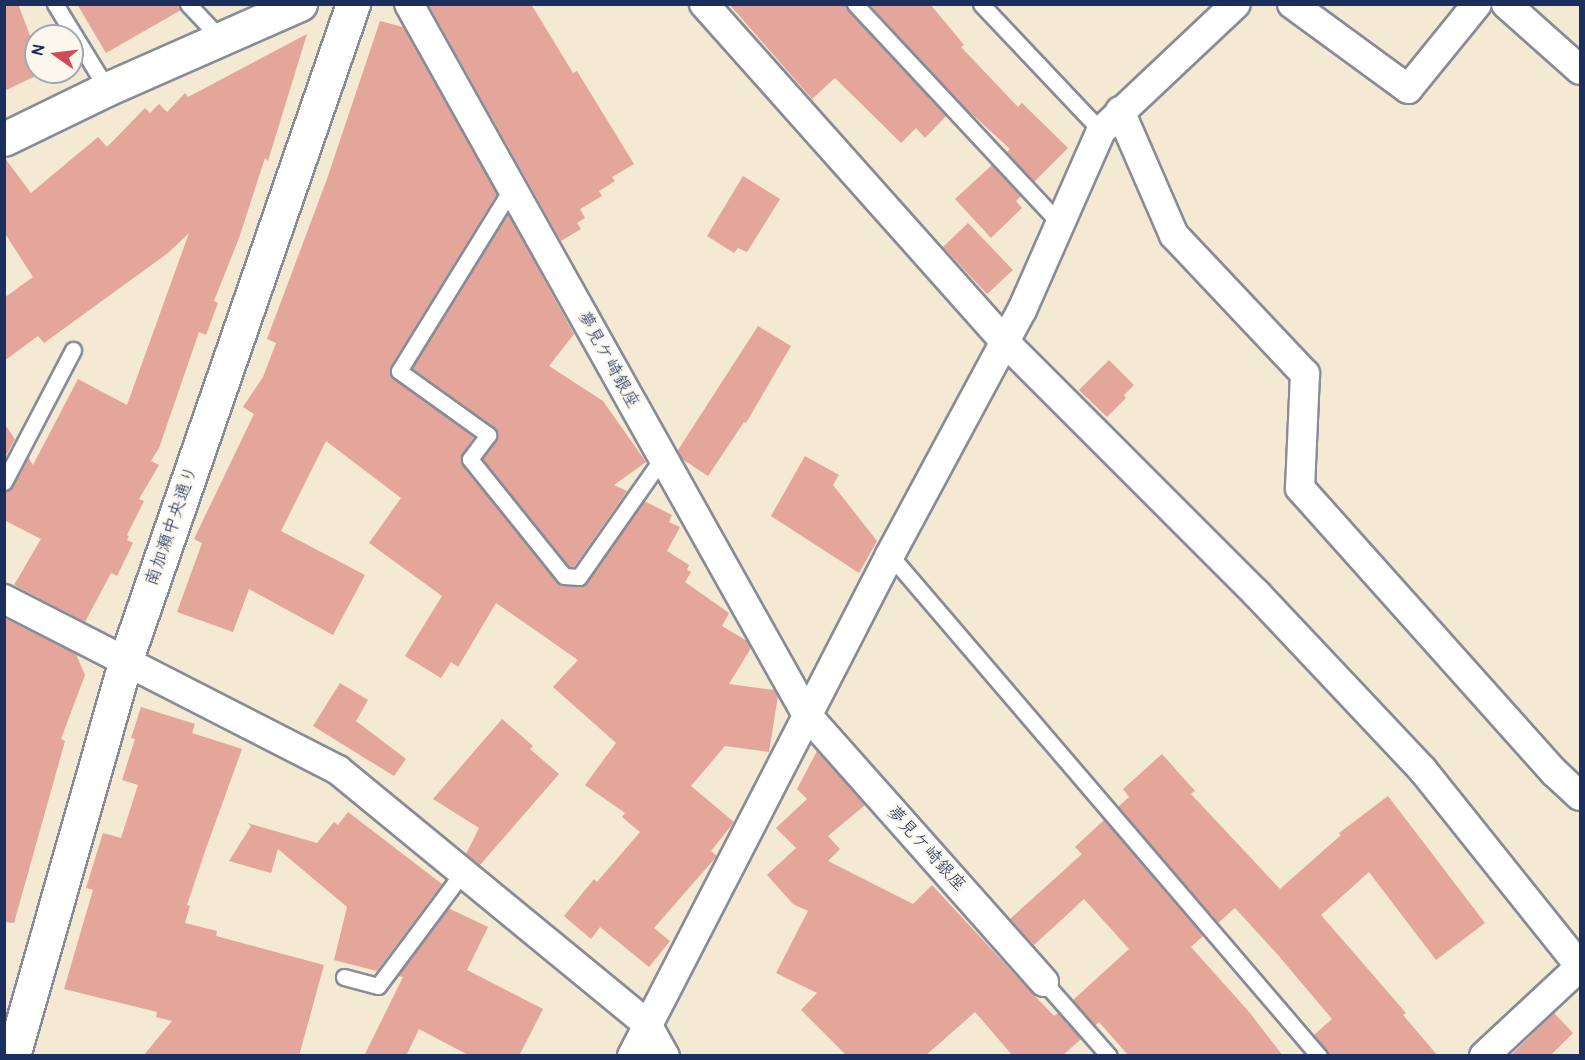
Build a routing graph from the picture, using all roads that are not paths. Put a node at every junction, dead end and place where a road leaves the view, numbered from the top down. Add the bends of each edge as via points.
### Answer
1 (55, 4) edge
2 (188, 4) edge
3 (300, 4) edge
4 (354, 4) edge
5 (409, 4) edge
6 (704, 4) edge
7 (855, 4) edge
8 (981, 4) edge
9 (1236, 4) edge
10 (1292, 4) edge
11 (1477, 4) edge
12 (1506, 4) edge
13 (221, 39) junction
14 (1581, 70) edge
15 (107, 89) junction
16 (1110, 121) junction
17 (4, 139) edge
18 (512, 188) junction
19 (1059, 222) junction
20 (1004, 341) junction
21 (73, 350) dead end
22 (663, 457) junction
23 (4, 482) edge
24 (890, 555) junction
25 (4, 599) edge
26 (125, 662) junction
27 (807, 715) junction
28 (1581, 796) edge
29 (463, 872) junction
30 (1578, 970) edge
31 (344, 977) dead end
32 (1044, 982) joint
33 (647, 1024) junction
34 (13, 1056) edge
35 (632, 1056) edge
36 (665, 1056) edge
37 (1109, 1056) edge
38 (1319, 1056) edge
39 (1484, 1056) edge

1 - 15 lane
2 - 13 lane
3 - 13 street
4 - 26 street, 南加瀬中央通り
5 - 18 street, 夢見ケ崎銀座
6 - 20 street
7 - 19 lane
8 - 16 lane
9 - 16 street
10 - 11 street via 1408,89
12 - 14 street
13 - 15 street
15 - 17 street
16 - 19 street
16 - 28 street via 1174,235 1305,374 1300,488 1554,772
18 - 22 street, 夢見ケ崎銀座
18 - 22 lane via 399,371 488,435 470,459 564,576 579,577
19 - 20 street via 1022,310
20 - 24 street
20 - 30 street via 1257,594 1422,769
21 - 23 lane
22 - 27 street, 夢見ケ崎銀座
24 - 27 street
24 - 38 lane
25 - 26 street
26 - 29 street via 338,770
26 - 34 street, 南加瀬中央通り
27 - 32 street, 夢見ケ崎銀座
27 - 33 street
29 - 31 lane via 378,986
29 - 33 street
30 - 39 street
32 - 37 lane
33 - 35 street
33 - 36 street

